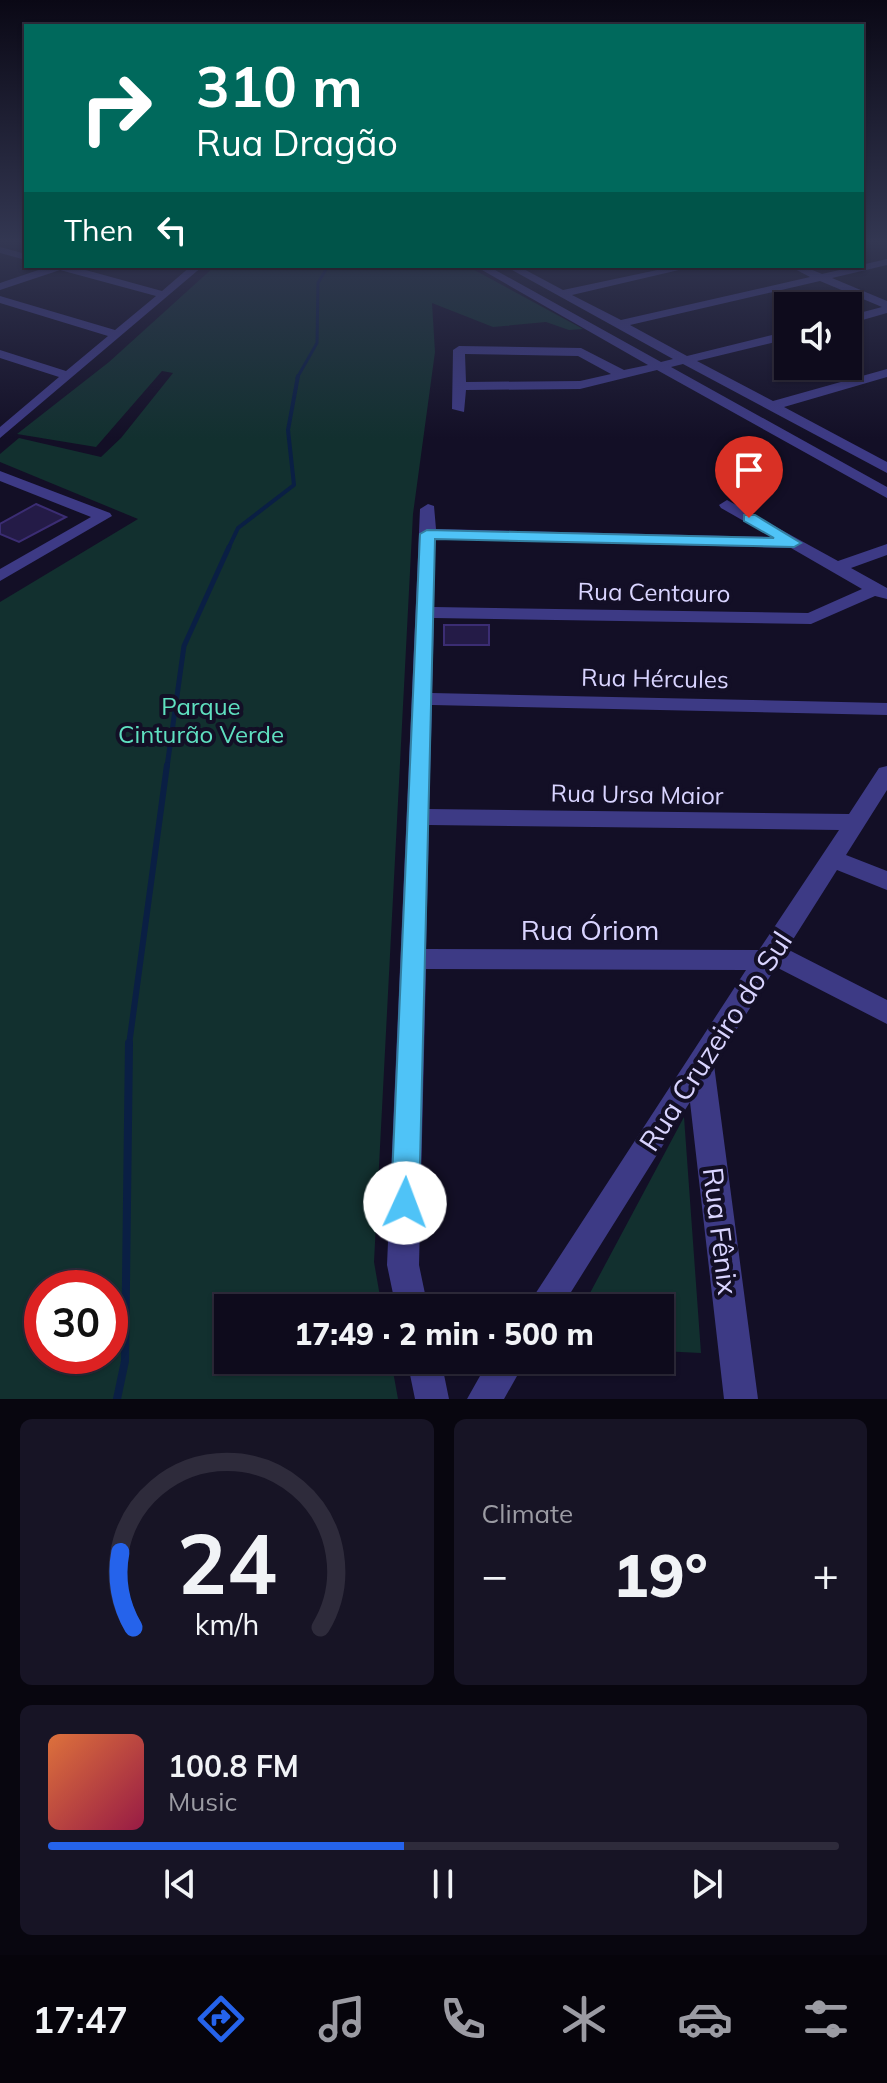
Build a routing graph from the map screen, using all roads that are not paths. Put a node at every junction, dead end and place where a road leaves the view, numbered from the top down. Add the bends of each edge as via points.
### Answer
1 (30, 308) edge
2 (148, 308) edge
3 (558, 308) edge
4 (592, 308) edge
5 (688, 308) edge
6 (883, 308) edge
7 (862, 315) edge
8 (621, 324) junction
9 (117, 335) junction
10 (774, 339) edge
11 (0, 354) edge
12 (690, 361) junction
13 (664, 366) junction
14 (887, 373) edge
15 (621, 374) junction
16 (68, 376) junction
17 (460, 386) junction
18 (772, 406) junction
19 (0, 407) edge
20 (459, 409) dead end
21 (22, 415) junction
22 (0, 434) edge
23 (887, 448) edge
24 (865, 455) junction
25 (887, 468) edge
26 (0, 476) edge
27 (887, 493) edge
28 (727, 505) dead end
29 (428, 509) dead end
30 (427, 534) junction
31 (794, 543) junction
32 (887, 549) edge
33 (0, 555) edge
34 (20, 563) junction
35 (837, 567) junction
36 (0, 576) edge
37 (881, 592) edge
38 (425, 612) junction
39 (422, 699) junction
40 (887, 709) edge
41 (883, 788) edge
42 (418, 817) junction
43 (856, 822) junction
44 (832, 858) junction
45 (887, 881) edge
46 (769, 956) junction
47 (413, 959) junction
48 (887, 1013) edge
49 (700, 1064) junction
50 (409, 1294) edge
51 (551, 1294) edge
52 (427, 1374) edge
53 (500, 1374) edge
54 (432, 1399) edge
55 (484, 1399) edge
56 (741, 1399) edge

1 - 9 street
2 - 9 street
3 - 13 street
4 - 8 street
5 - 8 street
6 - 7 street
8 - 12 street
9 - 16 street
10 - 12 street
11 - 16 street
12 - 13 street
12 - 18 street
13 - 15 street
13 - 27 street
14 - 18 street
15 - 17 street via 580,385
15 - 17 street via 581,352 459,350
16 - 21 street
17 - 20 street
18 - 24 street
19 - 21 street
21 - 22 street
23 - 24 street
24 - 25 street
26 - 34 street via 104,516
28 - 31 street
29 - 30 street
30 - 31 street
30 - 38 street
31 - 35 street
32 - 35 street
33 - 34 street
34 - 36 street
35 - 37 street
37 - 38 street, Rua Centauro via 811,619
38 - 39 street
39 - 40 street, Rua Hércules
39 - 42 street
41 - 43 street, Rua Cruzeiro do Sul
42 - 43 street, Rua Ursa Maior
42 - 47 street
43 - 44 street, Rua Cruzeiro do Sul
44 - 45 street
44 - 46 street, Rua Cruzeiro do Sul
46 - 47 street, Rua Óriom
46 - 48 street
46 - 49 street, Rua Cruzeiro do Sul
47 - 50 street via 403,1265
49 - 51 street, Rua Cruzeiro do Sul
49 - 56 street, Rua Fênix
52 - 54 street
53 - 55 street

